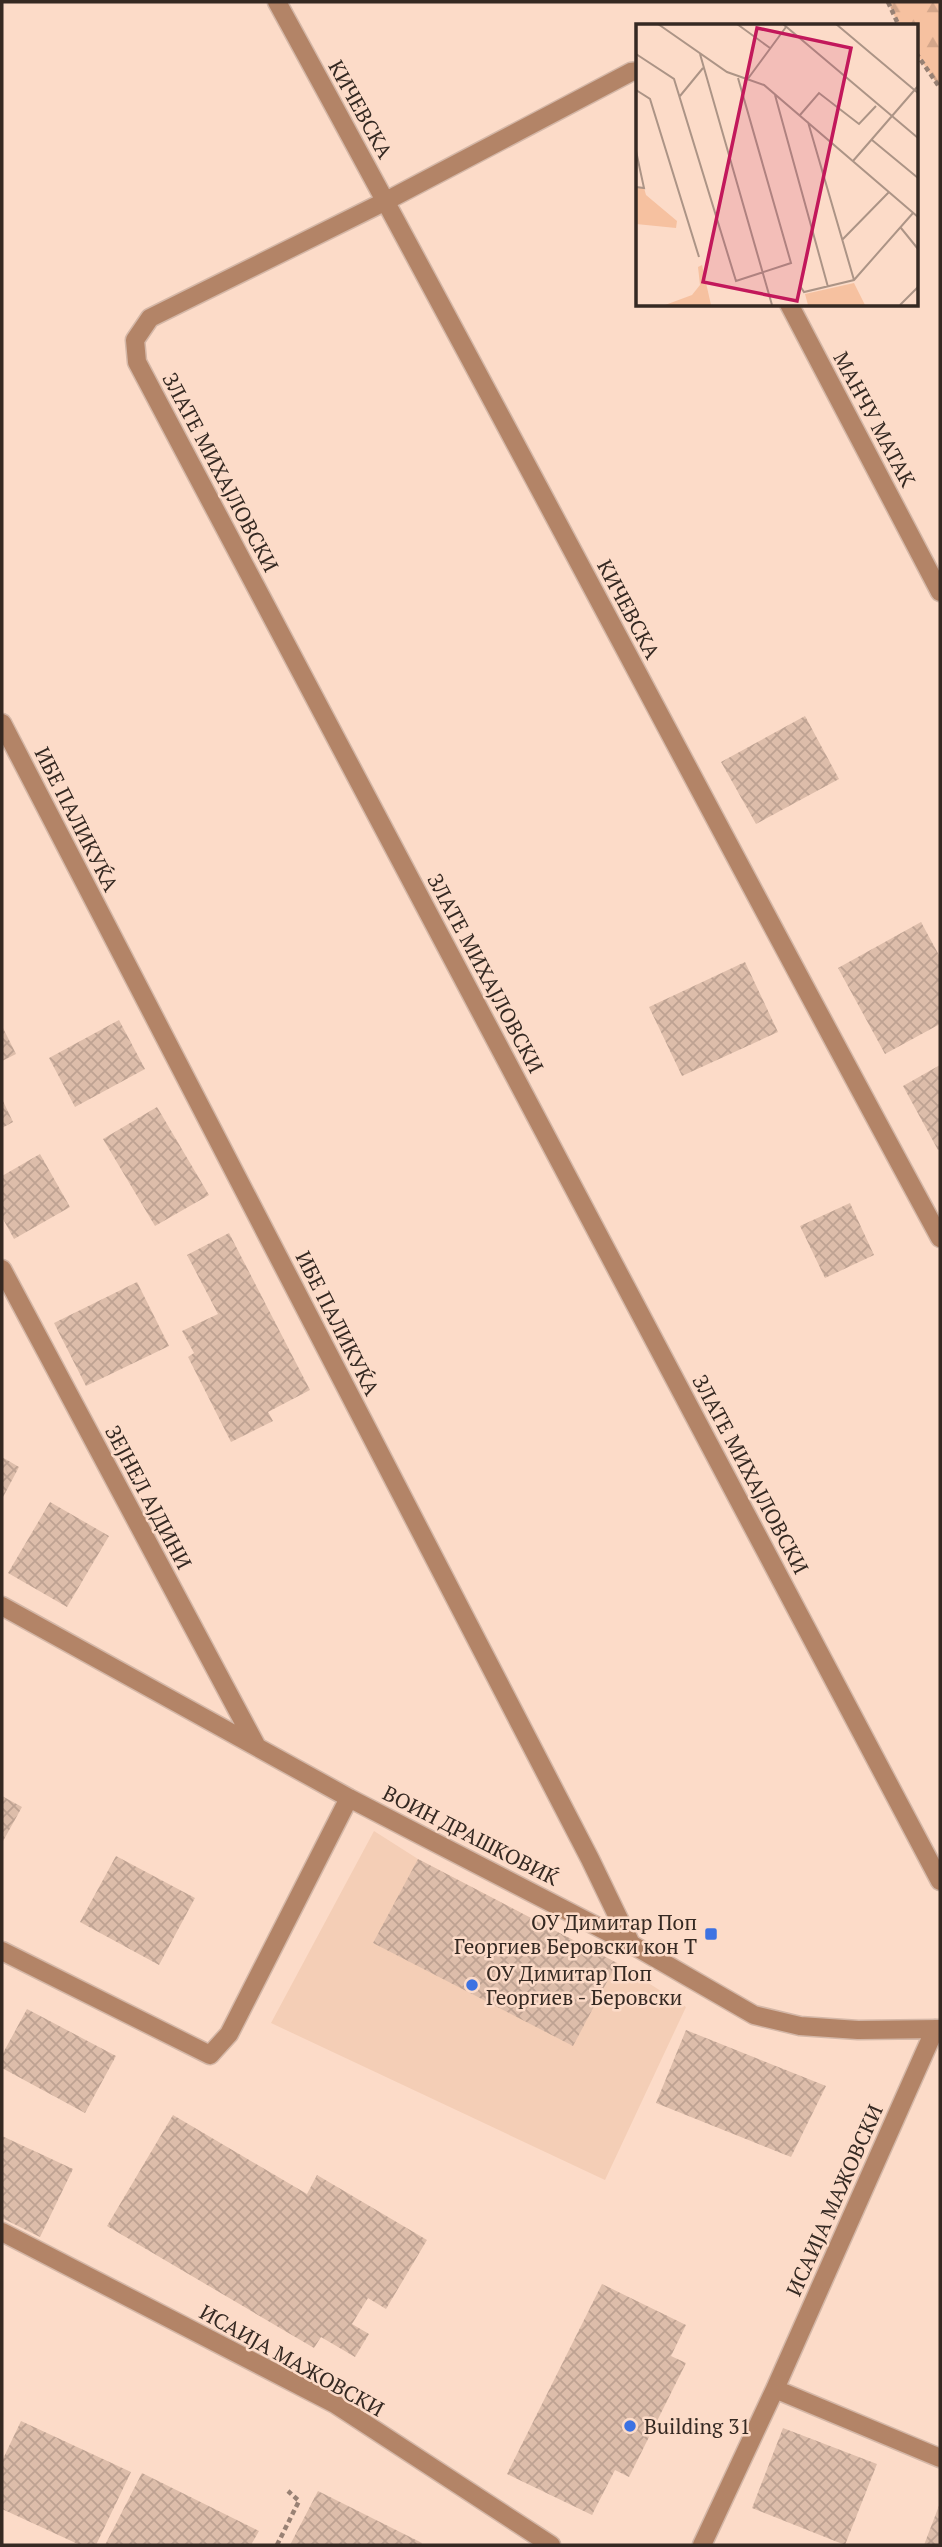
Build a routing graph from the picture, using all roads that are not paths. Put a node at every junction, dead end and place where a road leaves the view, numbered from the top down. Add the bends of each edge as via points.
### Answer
1 (276, 2) edge
2 (636, 71) edge
3 (386, 201) junction
4 (790, 306) edge
5 (940, 592) edge
6 (2, 723) edge
7 (940, 1238) edge
8 (2, 1269) edge
9 (2, 1606) edge
10 (257, 1746) junction
11 (349, 1798) junction
12 (940, 1881) edge
13 (631, 1944) junction
14 (2, 1951) edge
15 (938, 2029) edge
16 (2, 2232) edge
17 (775, 2389) junction
18 (940, 2458) edge
19 (551, 2545) edge
20 (702, 2545) edge

1 - 3 street, КИЧЕВСКА
2 - 3 street
3 - 7 street, КИЧЕВСКА
3 - 12 street, ЗЛАТЕ МИХАЈЛОВСКИ via 150,318 135,340 137,362
4 - 5 street, МАНЧУ МАТАК
6 - 13 street, ИБЕ ПАЛИКУЌА
8 - 10 street, ЗЕЈНЕЛ АЈДИНИ
9 - 10 street, ВОИН ДРАШКОВИЌ
10 - 11 street, ВОИН ДРАШКОВИЌ
11 - 13 street, ВОИН ДРАШКОВИЌ
11 - 14 street via 229,2034 210,2055
13 - 15 street, ВОИН ДРАШКОВИЌ via 754,2015 800,2026
15 - 17 street, ИСАИЈА МАЖОВСКИ
16 - 19 street, ИСАИЈА МАЖОВСКИ via 335,2404
17 - 18 street
17 - 20 street, ИСАИЈА МАЖОВСКИ

